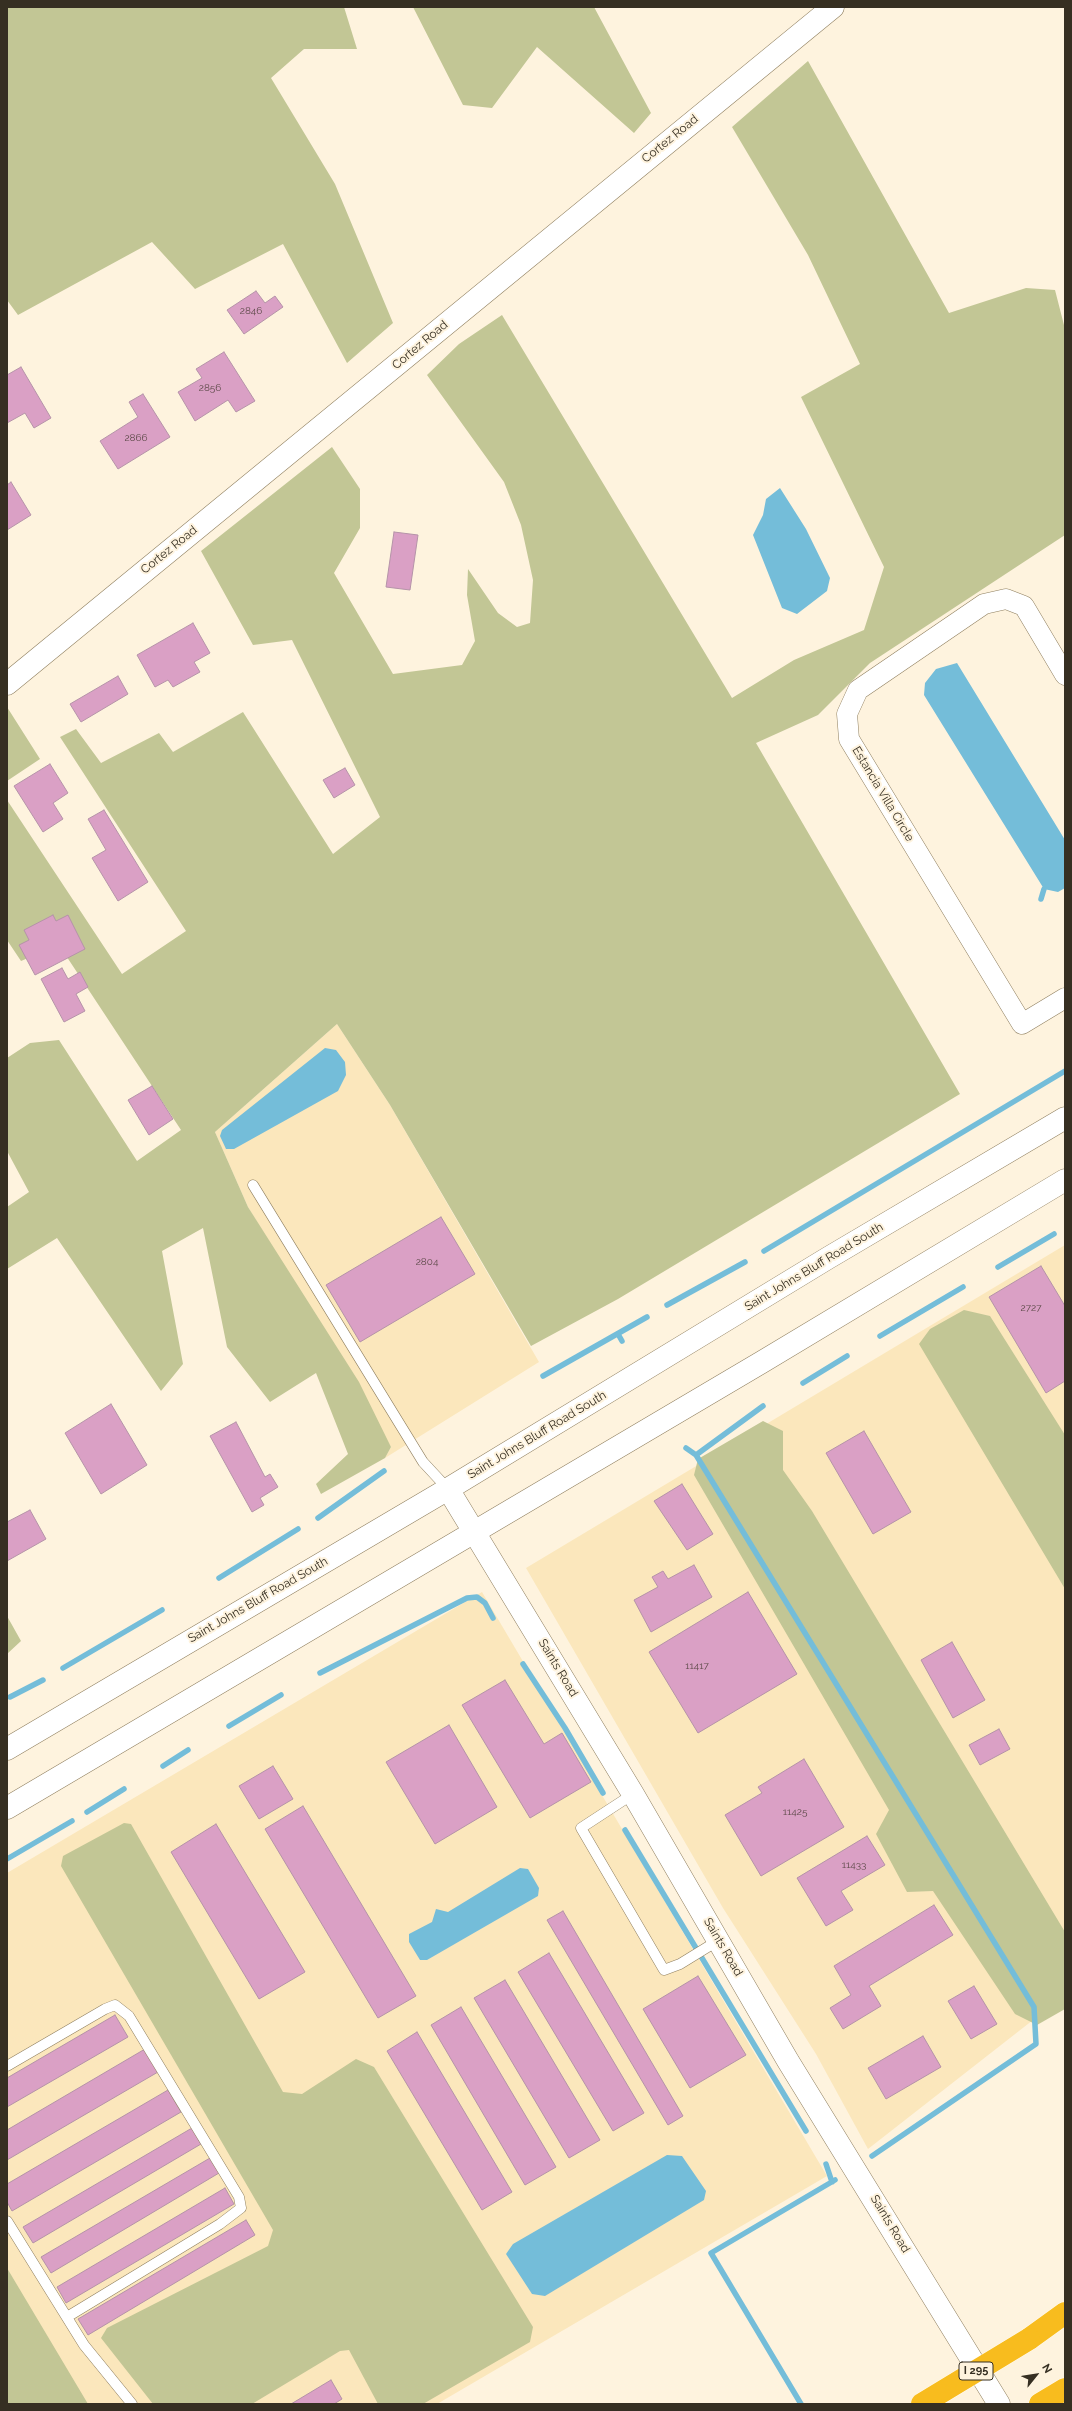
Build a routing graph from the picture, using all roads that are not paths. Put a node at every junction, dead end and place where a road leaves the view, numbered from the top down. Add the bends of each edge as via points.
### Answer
1 (832, 7) edge
2 (1065, 675) edge
3 (7, 684) edge
4 (1065, 998) edge
5 (1065, 1118) edge
6 (1065, 1180) edge
7 (253, 1185) dead end
8 (448, 1489) junction
9 (474, 1532) junction
10 (7, 1749) edge
11 (633, 1794) junction
12 (7, 1808) edge
13 (718, 1940) junction
14 (7, 2066) edge
15 (7, 2221) edge
16 (1065, 2313) edge
17 (67, 2317) junction
18 (1063, 2390) edge
19 (132, 2404) edge
20 (922, 2404) edge
21 (999, 2404) edge
22 (1040, 2404) edge

1 - 3 main road, Cortez Road
2 - 4 street, Estancia Villa Circle via 1024,606 1006,599 984,604 858,690 847,714 849,739 1022,1024
5 - 8 main road, Saint Johns Bluff Road South via 828,1258
6 - 9 main road
7 - 8 lane via 423,1462
8 - 9 main road, Saints Road
8 - 10 main road, Saint Johns Bluff Road South
9 - 11 main road, Saints Road
9 - 12 main road
11 - 13 main road, Saints Road
11 - 13 lane via 581,1828 664,1970 680,1964
13 - 21 main road, Saints Road via 788,2061
14 - 17 lane via 105,2008 115,2005 129,2016 239,2197 241,2208 220,2224
15 - 17 lane
16 - 20 highway, I 295, bridge via 1029,2339
17 - 19 lane via 84,2345
18 - 22 highway

